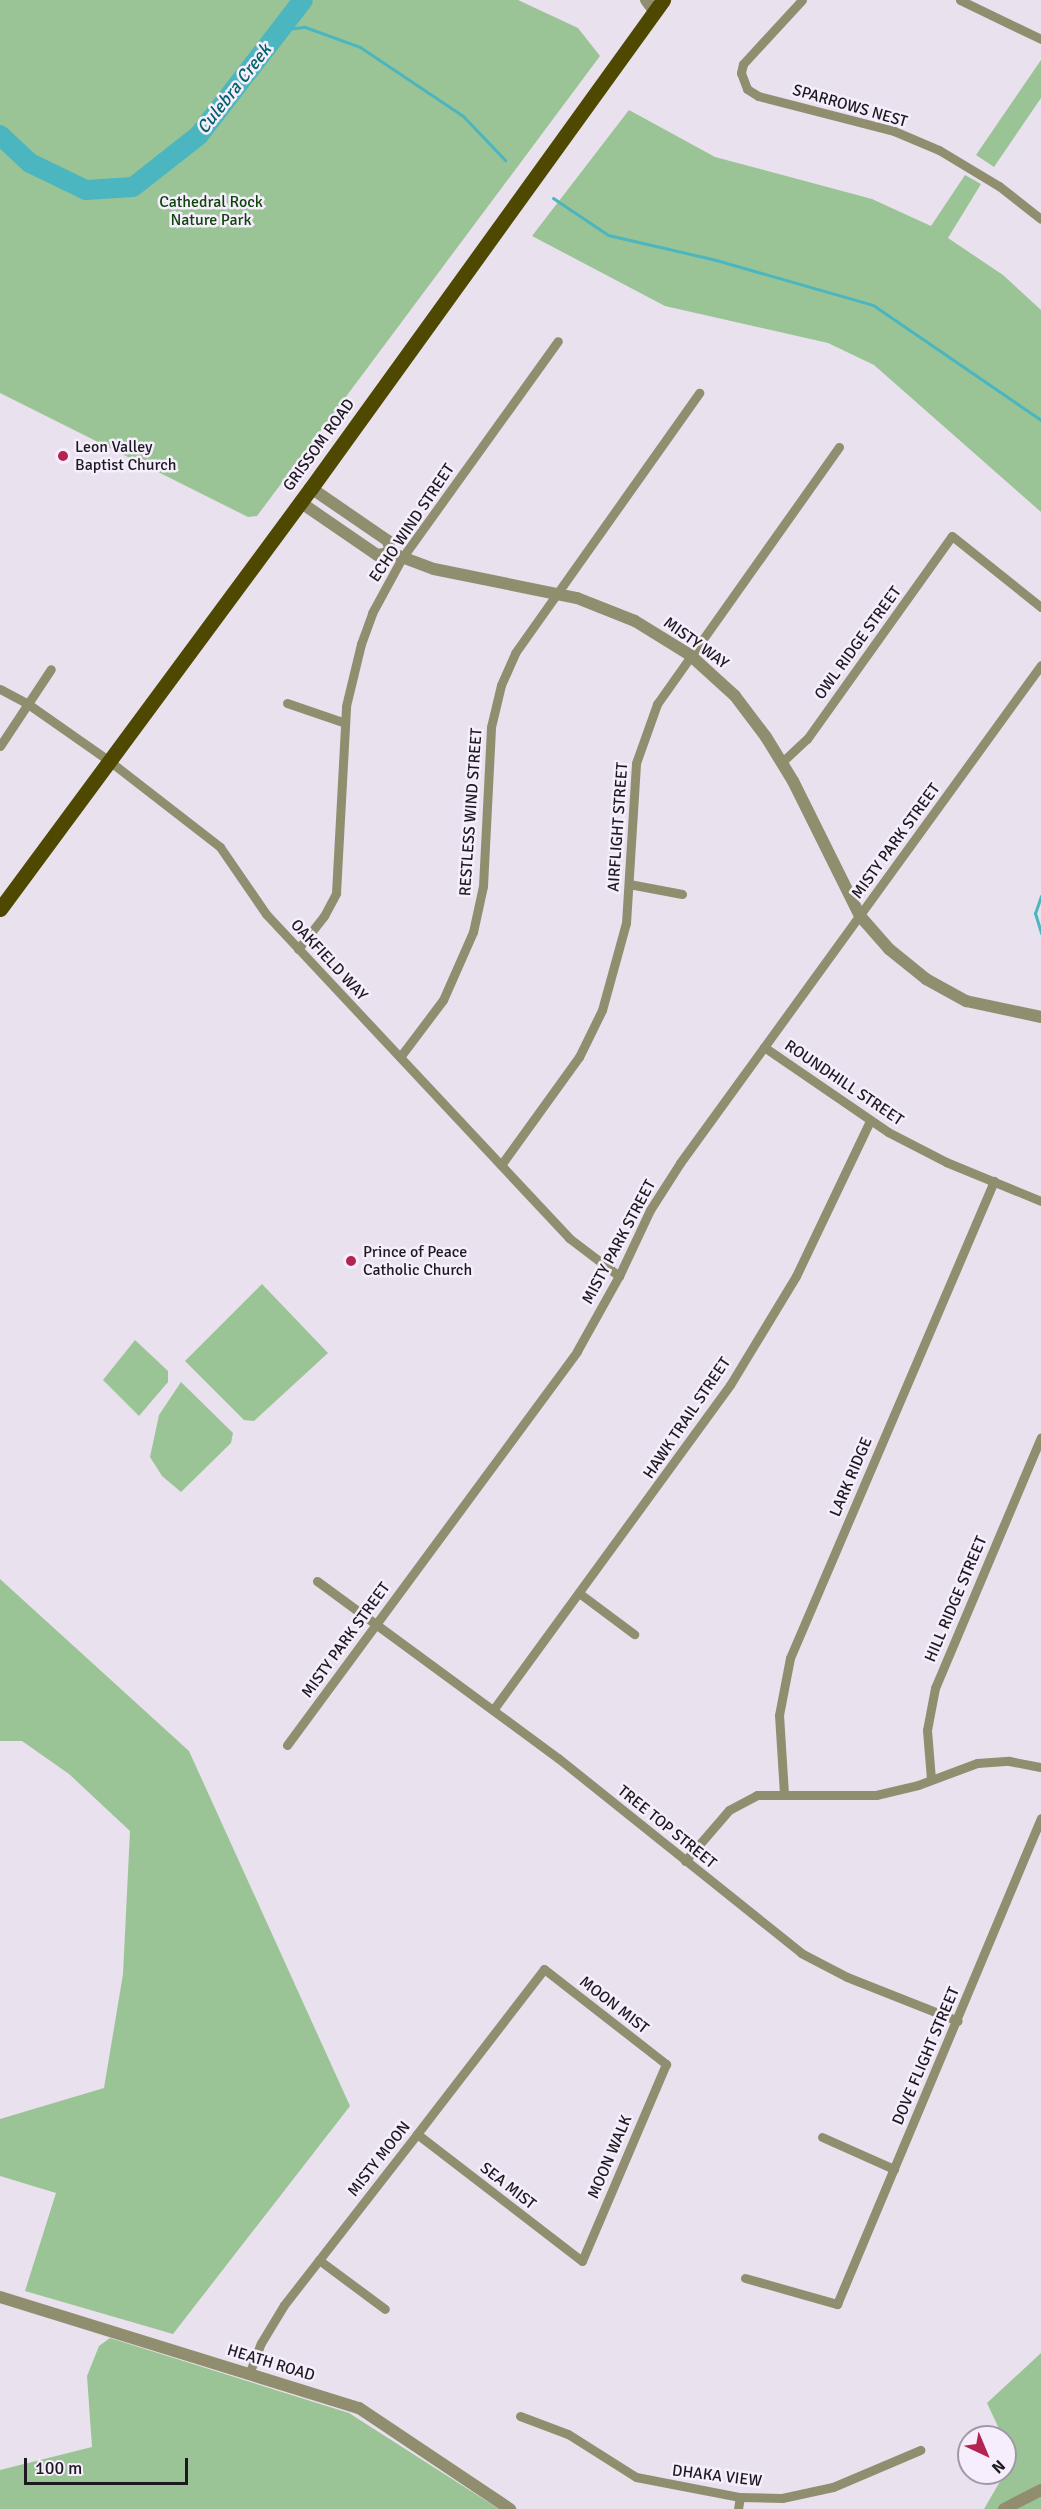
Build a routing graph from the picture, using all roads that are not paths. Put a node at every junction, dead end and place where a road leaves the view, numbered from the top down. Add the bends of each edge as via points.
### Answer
1 (802, 0) edge
2 (960, 0) edge
3 (654, 4) edge
4 (1041, 39) edge
5 (1041, 219) edge
6 (558, 341) dead end
7 (699, 393) dead end
8 (839, 447) dead end
9 (311, 488) junction
10 (300, 502) junction
11 (397, 556) junction
12 (554, 593) junction
13 (1041, 607) edge
14 (690, 655) junction
15 (1041, 665) edge
16 (51, 669) dead end
17 (0, 689) edge
18 (287, 703) dead end
19 (28, 704) junction
20 (345, 723) junction
21 (0, 746) edge
22 (108, 760) junction
23 (782, 762) junction
24 (629, 884) junction
25 (682, 894) dead end
26 (0, 909) edge
27 (860, 916) junction
28 (298, 949) junction
29 (1041, 1017) edge
30 (764, 1047) junction
31 (400, 1057) junction
32 (870, 1121) junction
33 (501, 1165) junction
34 (994, 1181) junction
35 (1041, 1201) edge
36 (619, 1276) junction
37 (1041, 1437) edge
38 (317, 1581) dead end
39 (579, 1593) junction
40 (375, 1624) junction
41 (634, 1634) dead end
42 (493, 1710) junction
43 (287, 1745) dead end
44 (1041, 1767) edge
45 (931, 1779) junction
46 (784, 1794) junction
47 (1041, 1818) edge
48 (686, 1861) junction
49 (544, 1969) joint
50 (958, 2021) junction
51 (666, 2064) joint
52 (417, 2134) junction
53 (822, 2137) dead end
54 (894, 2169) junction
55 (319, 2260) junction
56 (582, 2262) joint
57 (744, 2278) dead end
58 (0, 2297) edge
59 (385, 2309) dead end
60 (249, 2374) junction
61 (520, 2416) dead end
62 (920, 2450) dead end
63 (1041, 2490) edge
64 (740, 2497) junction
65 (510, 2509) edge
66 (738, 2509) edge
67 (1004, 2509) edge

1 - 5 street, SPARROWS NEST via 742,64 747,89 758,96 894,131 939,150 999,186
2 - 4 street
3 - 9 main road, GRISSOM ROAD
6 - 11 street, ECHO WIND STREET
7 - 12 street, RESTLESS WIND STREET
8 - 14 street, AIRFLIGHT STREET
9 - 10 main road, GRISSOM ROAD
9 - 11 street via 388,541
10 - 11 street, MISTY WAY via 376,555
10 - 22 main road, GRISSOM ROAD
11 - 12 street, MISTY WAY via 459,575
11 - 20 street, ECHO WIND STREET via 361,644
12 - 14 street, MISTY WAY via 635,621
12 - 31 street, RESTLESS WIND STREET via 515,653 495,706 489,749 483,886 465,957 443,1000
13 - 23 street, OWL RIDGE STREET via 952,536 807,740
14 - 23 street, MISTY WAY via 735,696
14 - 24 street, AIRFLIGHT STREET via 657,704 641,744 633,783
15 - 27 street, MISTY PARK STREET
16 - 19 street
17 - 19 street, OAKFIELD WAY
18 - 20 street
19 - 21 street
19 - 22 street, OAKFIELD WAY
20 - 28 street, ECHO WIND STREET via 336,893
22 - 26 main road, GRISSOM ROAD
22 - 28 street, OAKFIELD WAY via 220,847 266,914
23 - 27 street, MISTY WAY
24 - 25 street
24 - 33 street, AIRFLIGHT STREET via 619,953 595,1029
27 - 29 street, MISTY WAY via 890,949 944,990 992,1009
27 - 30 street, MISTY PARK STREET
28 - 31 street, OAKFIELD WAY
30 - 32 street, ROUNDHILL STREET
30 - 36 street, MISTY PARK STREET via 650,1210
31 - 33 street, OAKFIELD WAY
32 - 34 street, ROUNDHILL STREET via 946,1162
32 - 39 street, HAWK TRAIL STREET via 796,1276 730,1385
33 - 36 street, OAKFIELD WAY via 569,1238
34 - 35 street, ROUNDHILL STREET
34 - 46 street, LARK RIDGE via 790,1658 779,1715
36 - 40 street, MISTY PARK STREET via 577,1351
37 - 45 street, HILL RIDGE STREET via 935,1688 927,1730
38 - 40 street, TREE TOP STREET
39 - 41 street
39 - 42 street, HAWK TRAIL STREET
40 - 42 street, TREE TOP STREET
40 - 43 street, MISTY PARK STREET
42 - 48 street, TREE TOP STREET
44 - 45 street via 1009,1761 978,1763
45 - 46 street via 876,1795
46 - 48 street via 757,1795 742,1801 718,1820
47 - 50 street, DOVE FLIGHT STREET
48 - 50 street, TREE TOP STREET via 801,1953 847,1977
49 - 51 street, MOON MIST
49 - 52 street, MISTY MOON
50 - 54 street, DOVE FLIGHT STREET
51 - 56 street, MOON WALK
52 - 55 street, MISTY MOON
52 - 56 street, SEA MIST
53 - 54 street
54 - 57 street, DOVE FLIGHT STREET via 837,2304
55 - 59 street
55 - 60 street, MISTY MOON via 272,2323
58 - 60 street, HEATH ROAD
60 - 65 street, HEATH ROAD via 359,2408
61 - 64 street, DHAKA VIEW via 568,2434 636,2477
62 - 64 street, DHAKA VIEW via 833,2487 782,2498
63 - 67 street
64 - 66 street

